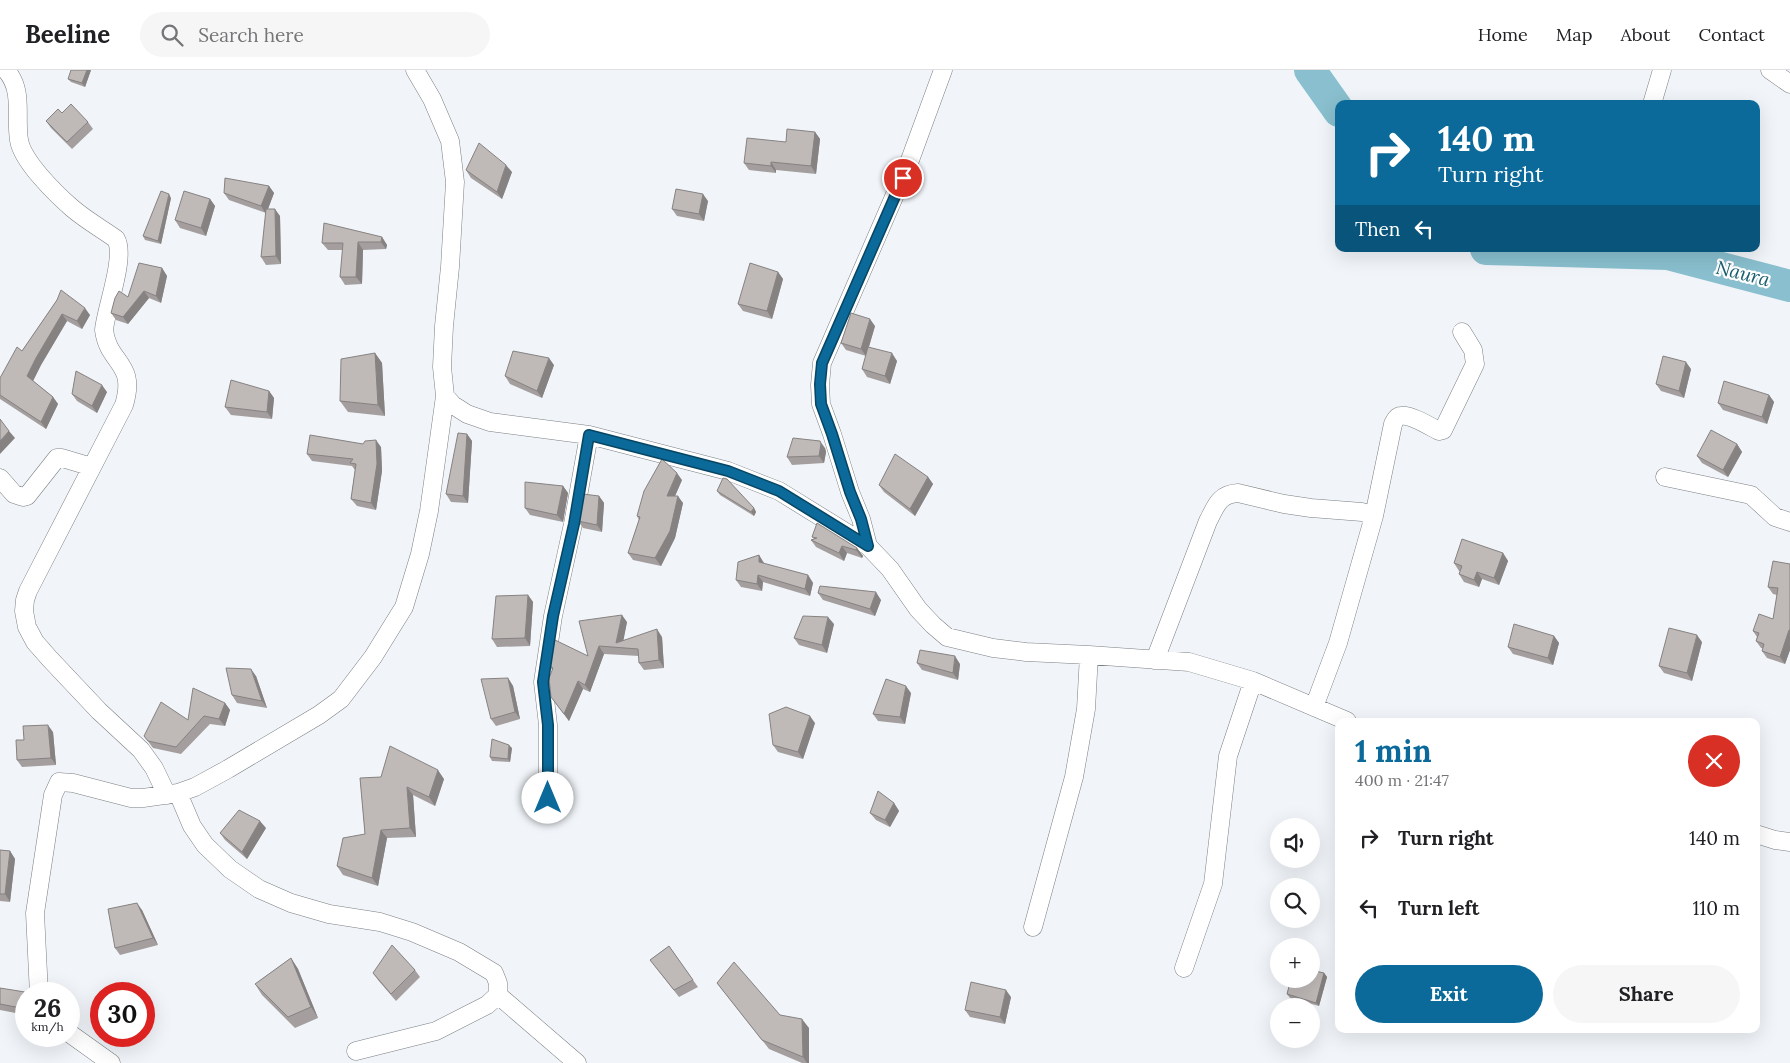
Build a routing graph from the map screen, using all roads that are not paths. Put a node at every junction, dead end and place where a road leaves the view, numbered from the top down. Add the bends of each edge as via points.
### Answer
1 (6, 70) edge
2 (415, 70) edge
3 (943, 70) edge
4 (1662, 70) edge
5 (1770, 70) edge
6 (1790, 84) edge
7 (1653, 100) edge
8 (1462, 332) dead end
9 (445, 396) junction
10 (589, 435) junction
11 (92, 467) junction
12 (1665, 477) dead end
13 (0, 478) edge
14 (1374, 516) junction
15 (1790, 522) edge
16 (868, 546) junction
17 (1089, 655) junction
18 (1155, 660) junction
19 (1253, 681) junction
20 (1314, 707) junction
21 (1340, 718) edge
22 (172, 794) junction
23 (548, 798) dead end
24 (1760, 835) edge
25 (1790, 842) edge
26 (1033, 927) dead end
27 (1184, 968) dead end
28 (38, 982) edge
29 (498, 995) junction
30 (80, 1041) edge
31 (356, 1052) dead end
32 (111, 1063) edge
33 (577, 1063) edge

1 - 11 street via 15,82 17,92 19,141 32,167 72,208 119,244 119,262 104,338 128,376 128,390
2 - 9 street via 450,141 455,182 442,350
3 - 16 street via 910,160 822,363 821,404
4 - 7 street
5 - 6 street
8 - 14 street via 1473,350 1475,364 1447,425 1439,431 1410,417 1396,418
9 - 10 street via 467,414 490,422
9 - 22 street via 420,554 404,607 373,657 341,699 319,715 210,779
10 - 16 street via 728,471 779,491
10 - 23 street via 543,682 548,725
11 - 13 street via 57,458 23,497 14,494
11 - 22 street via 28,591 24,611 27,627 35,642 92,704 142,750
12 - 15 street via 1751,495 1775,516
14 - 18 street via 1311,508 1238,493 1227,494 1219,500 1208,521
14 - 20 street via 1338,643
16 - 17 street via 890,569 918,609 947,637 993,648
17 - 18 street
17 - 26 street via 1086,709 1074,777
18 - 19 street via 1189,662
19 - 20 street
19 - 27 street via 1228,756 1213,884
20 - 21 street
22 - 28 street via 131,798 65,782 56,786 34,913
22 - 29 street via 205,845 230,869 259,889 329,914 380,922 412,932 459,952 494,973
24 - 25 street
29 - 31 street via 487,1005 436,1031
29 - 33 street
30 - 32 street

